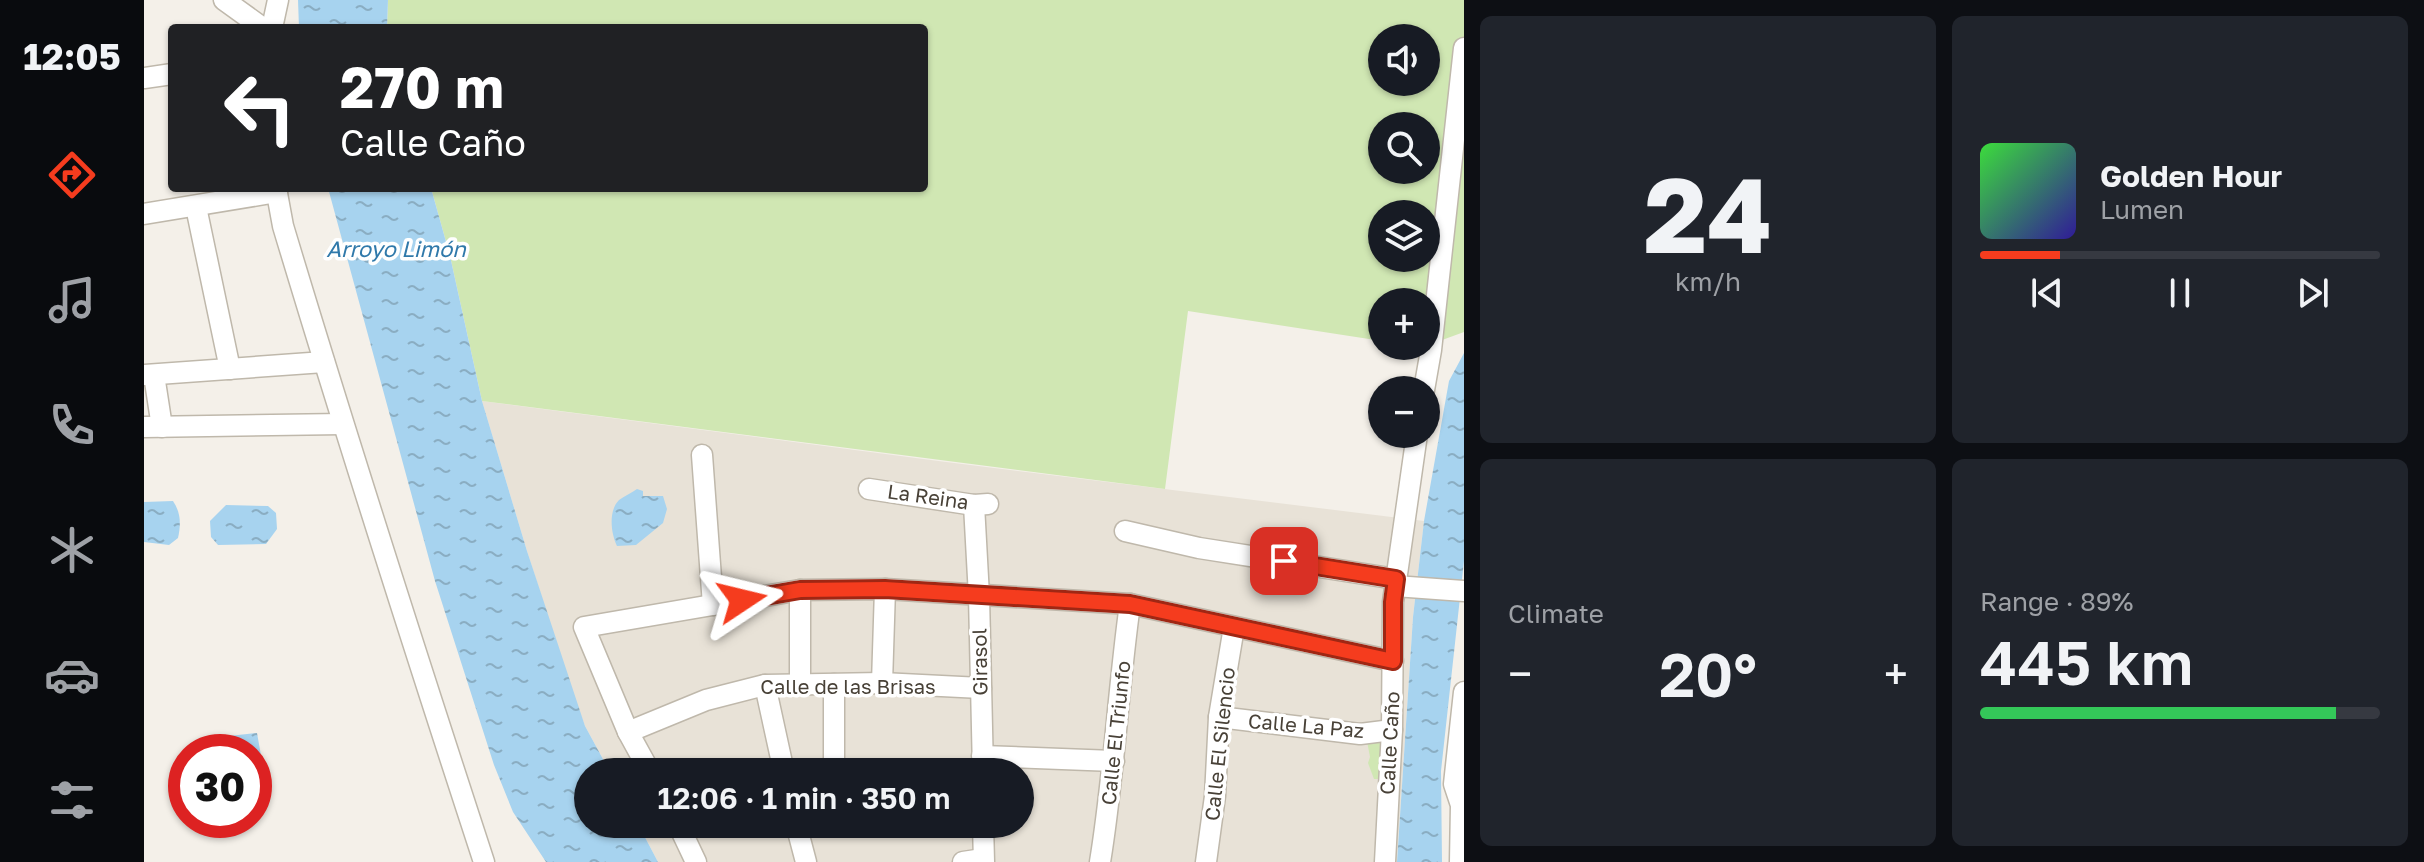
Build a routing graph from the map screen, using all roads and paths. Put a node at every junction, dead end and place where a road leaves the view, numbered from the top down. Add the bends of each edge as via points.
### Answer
1 (224, 0) edge
2 (278, 0) edge
3 (257, 24) edge
4 (273, 24) edge
5 (1464, 48) edge
6 (168, 75) edge
7 (144, 78) edge
8 (267, 192) edge
9 (277, 192) edge
10 (196, 207) junction
11 (144, 214) edge
12 (324, 362) junction
13 (230, 369) junction
14 (149, 375) edge
15 (1426, 376) edge
16 (343, 424) junction
17 (153, 427) edge
18 (1415, 448) edge
19 (702, 455) dead end
20 (869, 489) dead end
21 (981, 504) joint
22 (1125, 531) dead end
23 (1399, 584) junction
24 (885, 589) junction
25 (800, 590) junction
26 (1464, 591) edge
27 (979, 596) junction
28 (1130, 604) junction
29 (713, 605) junction
30 (1234, 627) junction
31 (1393, 661) junction
32 (882, 683) junction
33 (800, 684) junction
34 (834, 684) junction
35 (765, 685) junction
36 (981, 688) junction
37 (1464, 692) edge
38 (1219, 717) junction
39 (1392, 730) junction
40 (628, 732) junction
41 (642, 758) edge
42 (781, 758) edge
43 (834, 758) edge
44 (982, 758) edge
45 (1114, 761) junction
46 (1034, 763) edge
47 (1462, 806) edge
48 (685, 838) edge
49 (800, 838) edge
50 (981, 838) edge
51 (977, 861) edge
52 (484, 862) edge
53 (696, 862) edge
54 (806, 862) edge
55 (1100, 862) edge
56 (1206, 862) edge
57 (1385, 862) edge
58 (1460, 862) edge

1 - 3 street
2 - 4 street
5 - 15 street
6 - 7 street
8 - 10 street
9 - 12 street
10 - 11 street
10 - 13 street
12 - 13 street
12 - 16 street
13 - 14 street
14 - 17 street
16 - 17 street
16 - 52 street
18 - 23 street, Calle Caño
19 - 29 street
20 - 21 street, La Reina
21 - 27 street, Girasol
22 - 23 street
23 - 26 street
23 - 31 street, Calle Caño via 1393,602
24 - 25 street
24 - 27 street
24 - 32 street
25 - 29 street
25 - 33 street
27 - 28 street
27 - 36 street, Girasol
28 - 30 street
28 - 45 street, Calle El Triunfo
29 - 40 street via 584,627
30 - 31 street
30 - 38 street, Calle El Silencio
31 - 39 street, Calle Caño
32 - 34 street, Calle de las Brisas
32 - 36 street, Calle de las Brisas
33 - 34 street, Calle de las Brisas
33 - 35 street, Calle de las Brisas
34 - 43 street
35 - 40 street, Calle de las Brisas via 706,700
35 - 42 street
36 - 44 street, Girasol
37 - 47 street via 1454,784
38 - 39 street, Calle La Paz via 1360,734
38 - 56 street, Calle El Silencio
39 - 57 street, Calle Caño
40 - 41 street
45 - 46 street
45 - 55 street, Calle El Triunfo
47 - 58 street
48 - 53 street
49 - 54 street
50 - 51 street

